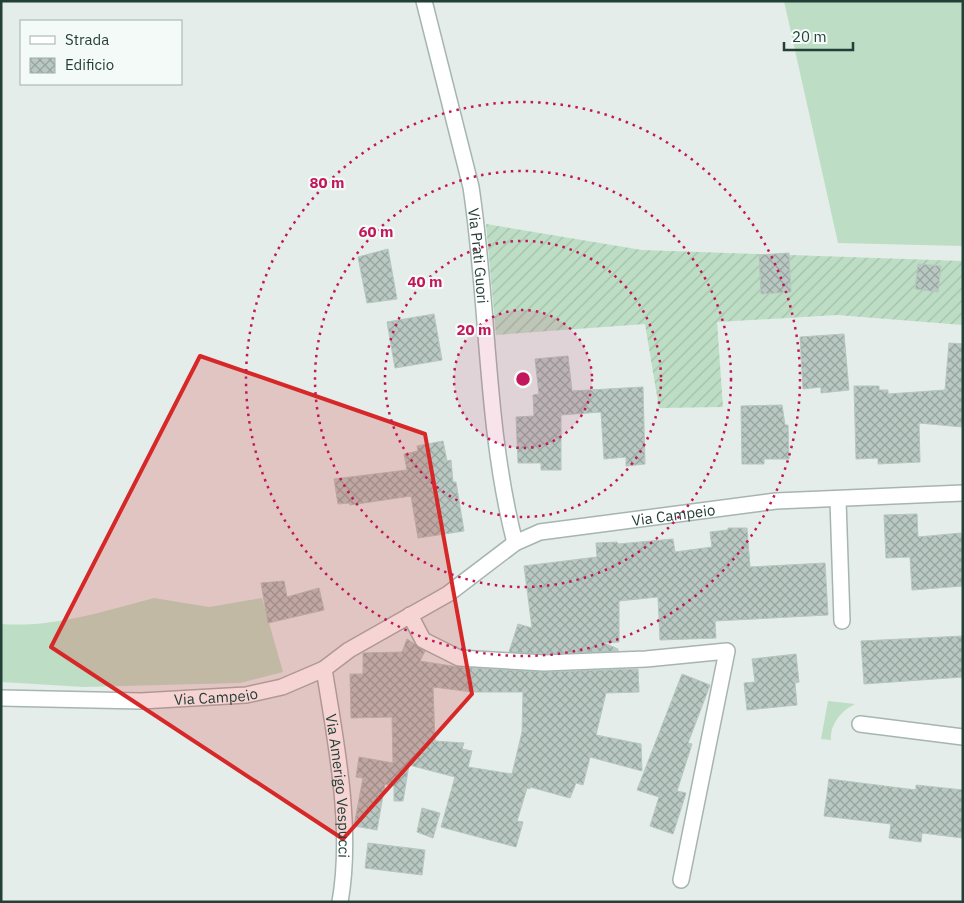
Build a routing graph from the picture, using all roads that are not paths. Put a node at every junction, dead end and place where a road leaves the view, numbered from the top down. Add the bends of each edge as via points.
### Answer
1 (424, 1) edge
2 (963, 494) edge
3 (838, 500) junction
4 (515, 543) junction
5 (410, 615) junction
6 (842, 621) dead end
7 (324, 669) junction
8 (1, 698) edge
9 (860, 724) dead end
10 (963, 736) edge
11 (681, 880) dead end
12 (340, 902) edge

1 - 4 street, Via Prati Guori via 471,187 490,397 505,505
2 - 3 street, Via Campeio
3 - 4 street, Via Campeio via 776,501 540,532
3 - 6 street
4 - 5 street, Via Campeio via 455,589
5 - 7 street, Via Campeio via 348,650
5 - 11 street via 422,640 459,658 544,662 646,659 727,652
7 - 8 street, Via Campeio via 282,687 246,695 141,701
7 - 12 street, Via Amerigo Vespucci via 335,735 346,854
9 - 10 street

